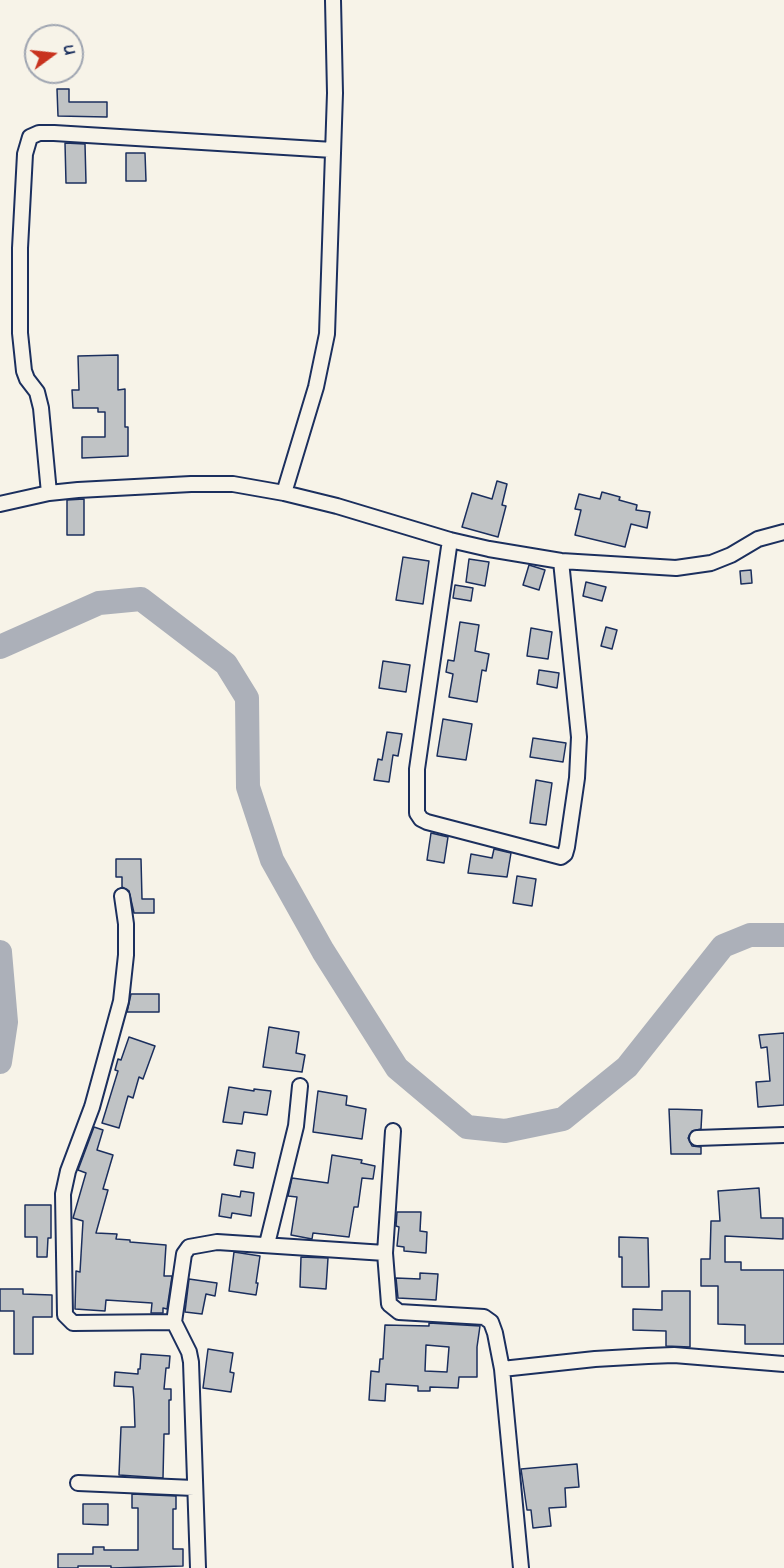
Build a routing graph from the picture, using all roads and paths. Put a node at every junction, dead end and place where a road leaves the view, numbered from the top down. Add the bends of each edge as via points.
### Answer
1 (333, 0) edge
2 (333, 150) junction
3 (49, 493) junction
4 (284, 493) junction
5 (0, 504) edge
6 (784, 532) edge
7 (450, 540) junction
8 (561, 561) junction
9 (122, 896) dead end
10 (300, 1086) dead end
11 (393, 1131) dead end
12 (784, 1135) edge
13 (697, 1138) dead end
14 (267, 1244) junction
15 (385, 1253) junction
16 (174, 1322) junction
17 (784, 1364) edge
18 (502, 1369) junction
19 (78, 1483) dead end
20 (194, 1488) junction
21 (198, 1568) edge
22 (521, 1568) edge

1 - 2 street
2 - 3 street via 54,133 30,137 25,154 20,248 20,333 24,371 40,402
2 - 4 street via 327,334 316,387
3 - 4 street via 210,483
3 - 5 street
4 - 7 street
6 - 8 street via 758,539 702,566
7 - 8 street
7 - 8 street via 417,769 417,813 427,822 561,857 567,847 579,737
9 - 16 street via 126,955 121,1001 63,1194 65,1315 73,1323
10 - 14 street via 296,1126
11 - 15 street
12 - 13 street
14 - 15 street
14 - 16 street via 217,1242 189,1247 184,1254
15 - 18 street via 389,1304 393,1309 484,1317 495,1333
16 - 20 street via 191,1362
17 - 18 street via 675,1355
18 - 22 street
19 - 20 street
20 - 21 street

